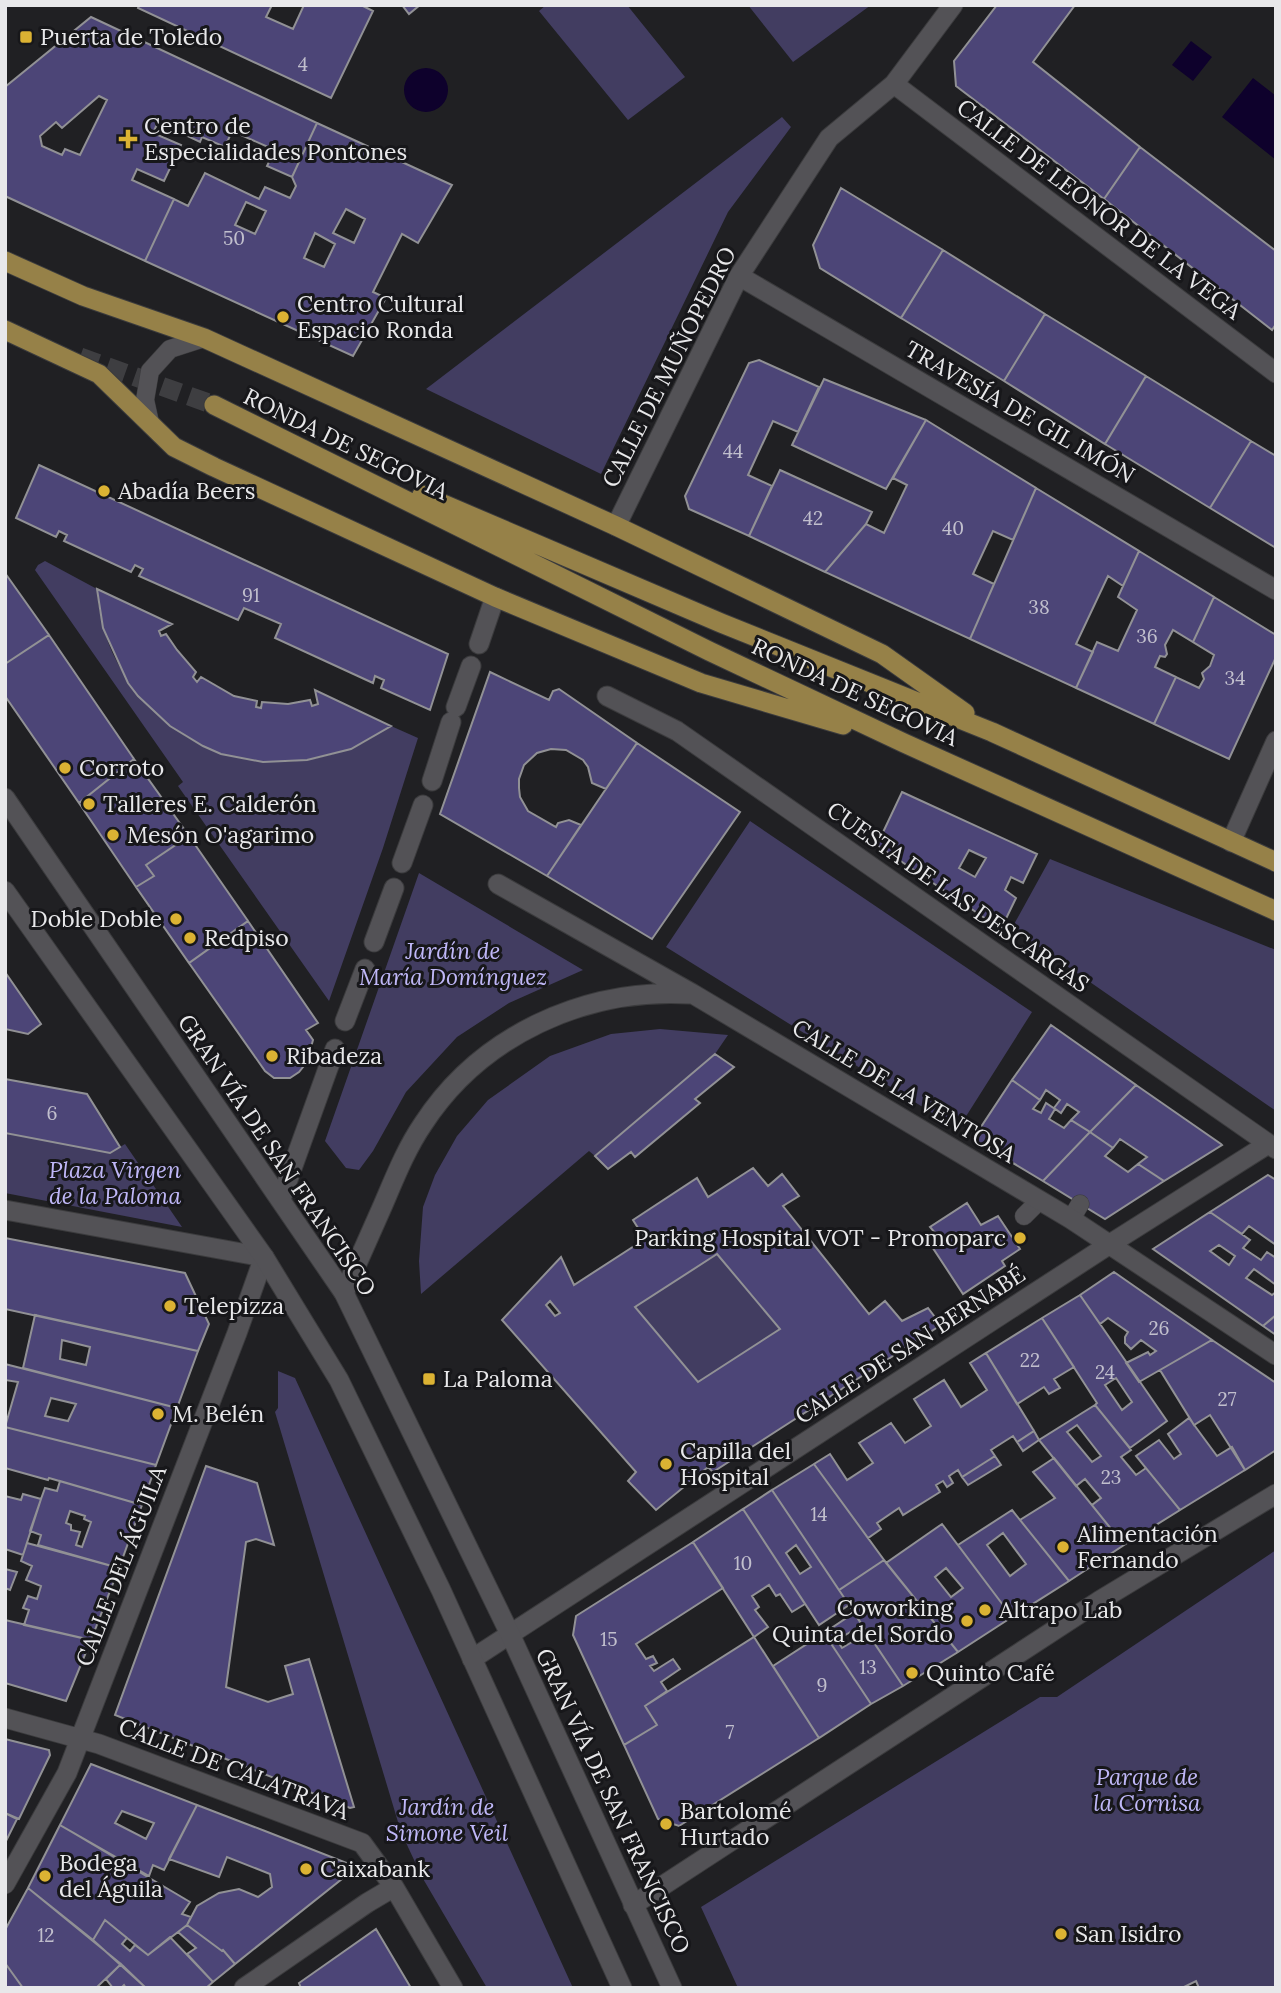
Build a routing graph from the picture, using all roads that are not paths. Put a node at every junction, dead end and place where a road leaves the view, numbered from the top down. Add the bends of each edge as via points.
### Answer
1 (953, 5) edge
2 (894, 84) junction
3 (5, 261) edge
4 (739, 276) junction
5 (5, 330) edge
6 (204, 338) junction
7 (1276, 373) edge
8 (150, 423) junction
9 (616, 526) junction
10 (1276, 590) edge
11 (495, 597) junction
12 (479, 644) dead end
13 (471, 666) dead end
14 (607, 696) dead end
15 (992, 732) junction
16 (1276, 741) edge
17 (904, 743) junction
18 (432, 781) dead end
19 (5, 798) edge
20 (423, 805) dead end
21 (1231, 842) junction
22 (1276, 862) edge
23 (402, 863) dead end
24 (498, 884) dead end
25 (394, 888) dead end
26 (5, 891) edge
27 (1276, 911) edge
28 (374, 942) dead end
29 (365, 968) dead end
30 (693, 994) junction
31 (345, 1021) dead end
32 (335, 1049) dead end
33 (1272, 1146) edge
34 (282, 1199) junction
35 (1039, 1201) junction
36 (5, 1210) edge
37 (1024, 1216) dead end
38 (1111, 1244) junction
39 (264, 1257) junction
40 (344, 1293) junction
41 (1276, 1355) edge
42 (1276, 1494) edge
43 (510, 1634) junction
44 (472, 1659) junction
45 (5, 1718) edge
46 (80, 1739) junction
47 (5, 1884) edge
48 (394, 1887) junction
49 (633, 1905) junction
50 (244, 1988) edge
51 (453, 1988) edge
52 (622, 1988) edge
53 (672, 1988) edge

1 - 2 street, CALLE DE MUÑOPEDRO
2 - 4 street, CALLE DE MUÑOPEDRO via 829,138
2 - 7 street, CALLE DE LEONOR DE LA VEGA
3 - 6 main road via 83,296
4 - 9 street, CALLE DE MUÑOPEDRO
4 - 10 street, TRAVESÍA DE GIL IMÓN
5 - 8 main road via 99,374
6 - 8 lane via 170,349 150,371 145,400
6 - 9 main road
8 - 11 main road via 174,447
9 - 15 main road via 882,654
11 - 12 street
11 - 17 main road via 701,683
13 - 18 street
14 - 33 street, CUESTA DE LAS DESCARGAS via 677,731
15 - 17 main road, RONDA DE SEGOVIA via 720,624 214,405
15 - 21 main road, RONDA DE SEGOVIA
16 - 21 street
17 - 27 main road, RONDA DE SEGOVIA
19 - 34 street, GRAN VÍA DE SAN FRANCISCO
20 - 23 street
21 - 22 main road, RONDA DE SEGOVIA
24 - 30 street, CALLE DE LA VENTOSA
25 - 28 street
26 - 39 street
29 - 31 street
30 - 35 street, CALLE DE LA VENTOSA
30 - 40 street via 627,995 550,1017 503,1042 461,1077 424,1122 404,1156
32 - 34 street
33 - 38 street, CALLE DE SAN BERNABÉ
34 - 40 street, GRAN VÍA DE SAN FRANCISCO
35 - 37 lane
35 - 38 street, CALLE DE LA VENTOSA via 1075,1212
36 - 39 street
38 - 41 street, CALLE DE LA VENTOSA
38 - 43 street, CALLE DE SAN BERNABÉ
39 - 44 street via 339,1380
39 - 46 street, CALLE DEL ÁGUILA
40 - 43 street, GRAN VÍA DE SAN FRANCISCO
42 - 49 street via 1087,1608
43 - 44 street, GRAN VÍA DE SAN FRANCISCO
43 - 49 street, GRAN VÍA DE SAN FRANCISCO
44 - 52 street
45 - 46 street, CALLE DE CALATRAVA
46 - 47 street, CALLE DEL ÁGUILA via 68,1773
46 - 48 street, CALLE DE CALATRAVA via 362,1843
48 - 50 street
48 - 51 street, CALLE DE CALATRAVA
49 - 53 street, GRAN VÍA DE SAN FRANCISCO

